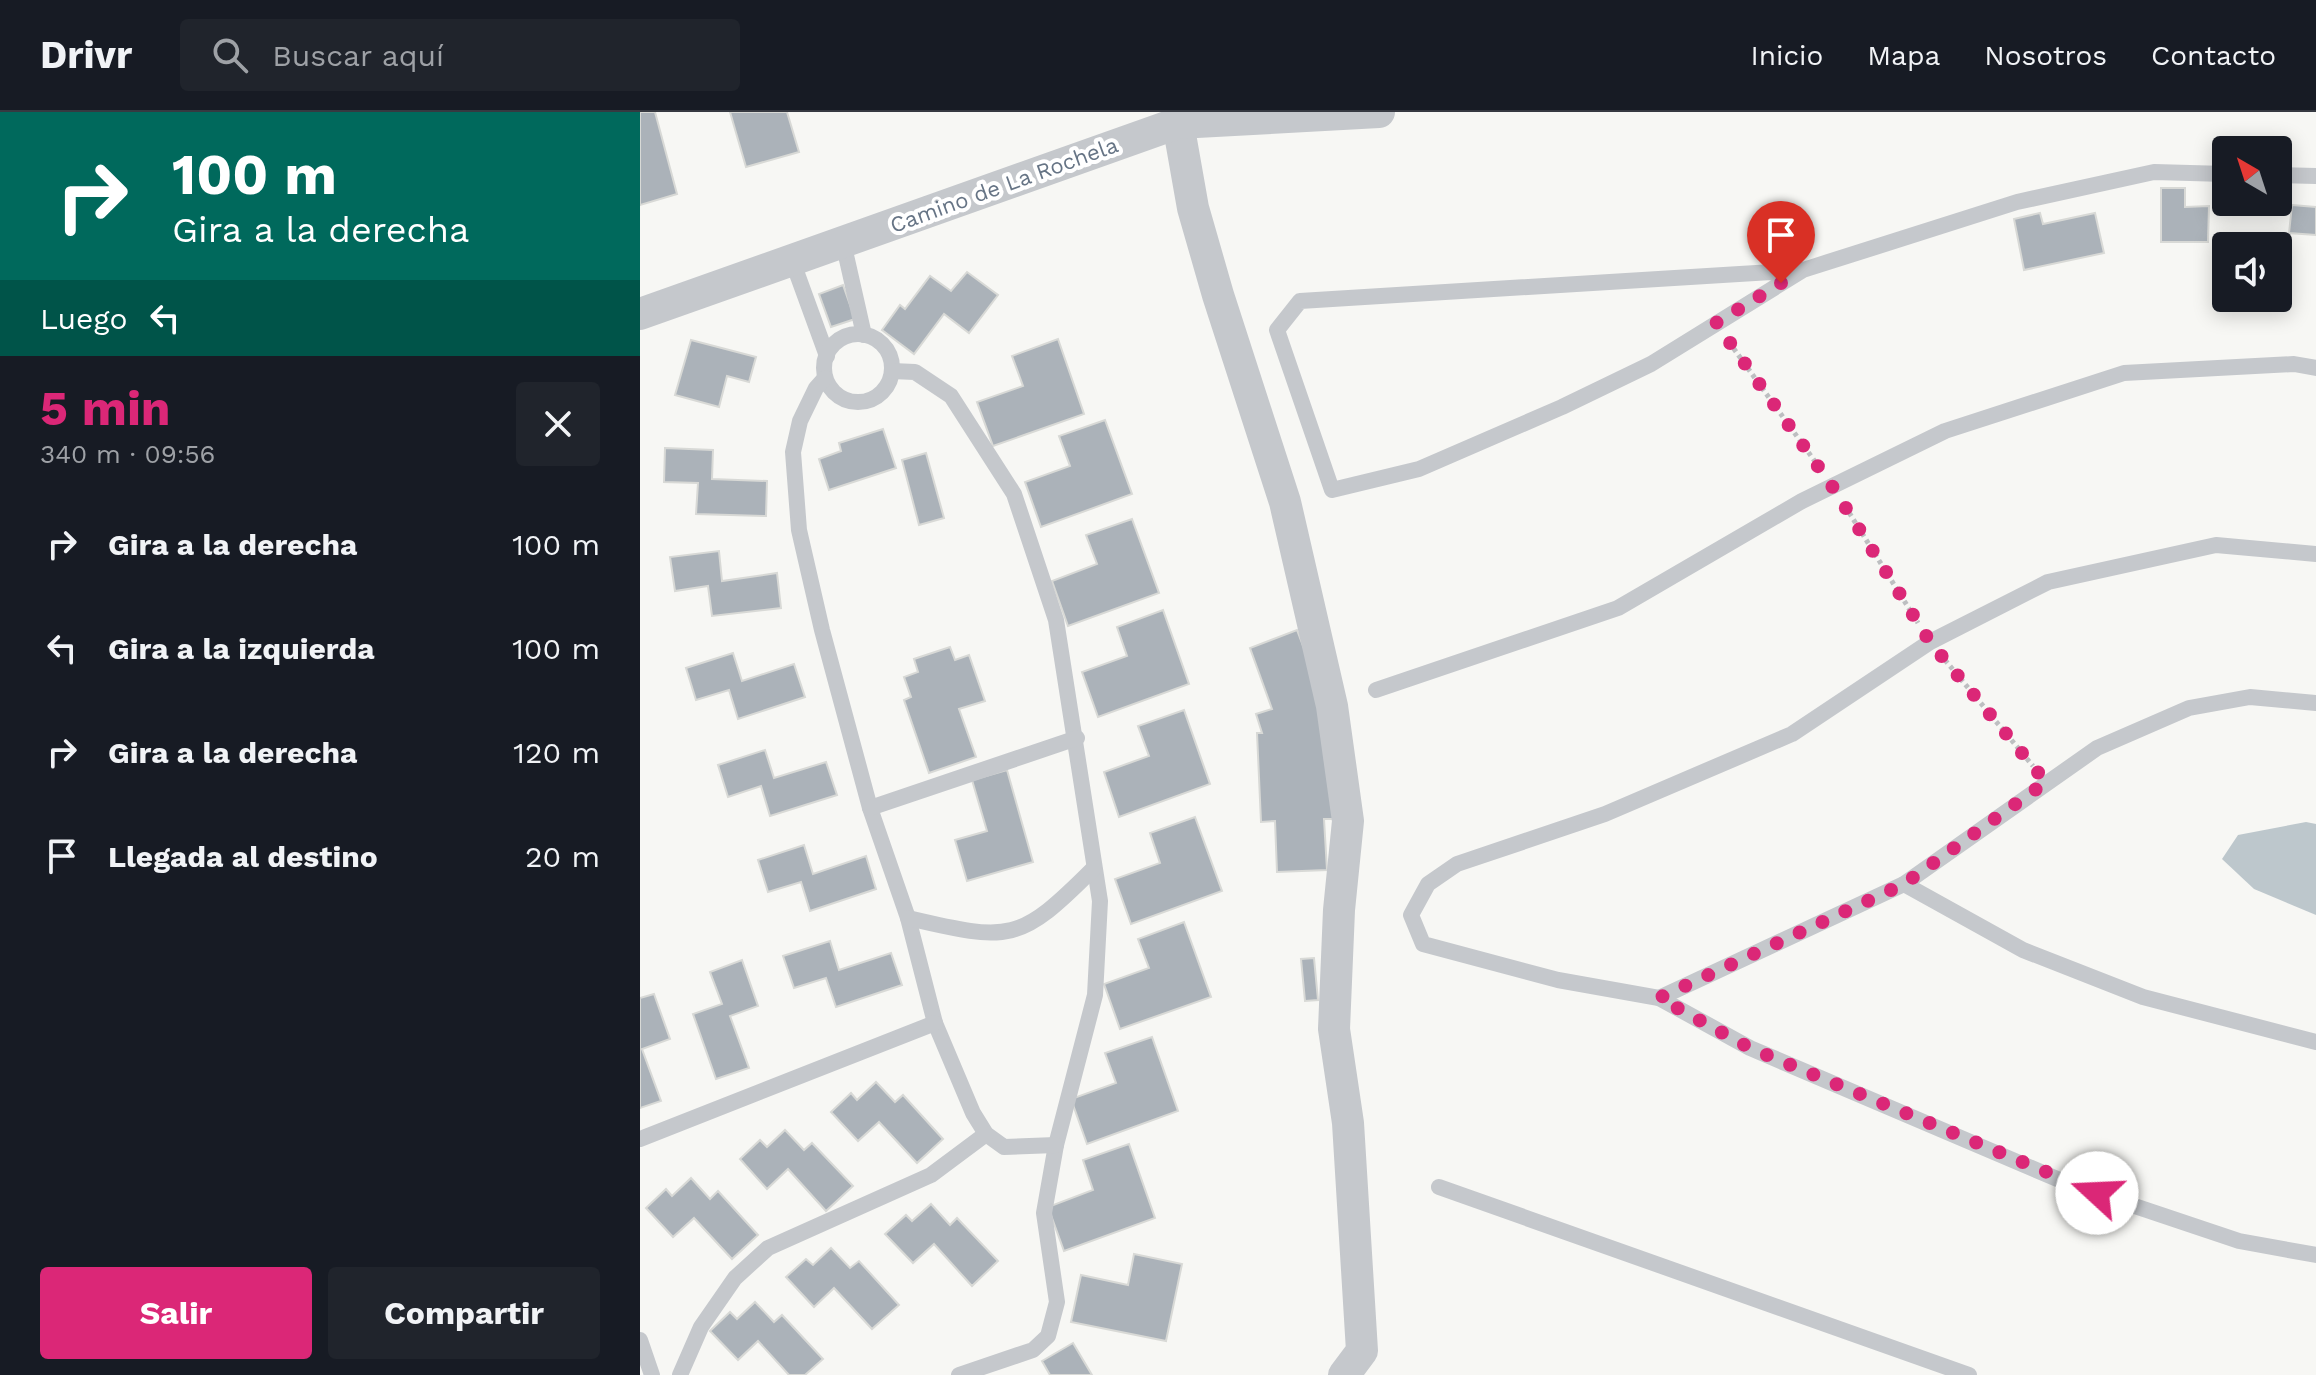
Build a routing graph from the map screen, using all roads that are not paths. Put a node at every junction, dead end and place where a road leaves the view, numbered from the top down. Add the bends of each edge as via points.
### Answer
1 (1379, 112) edge
2 (1178, 123) junction
3 (2212, 174) edge
4 (2292, 175) edge
5 (2316, 176) edge
6 (843, 242) junction
7 (792, 260) junction
8 (1803, 270) junction
9 (640, 314) edge
10 (864, 335) junction
11 (827, 356) junction
12 (2316, 368) edge
13 (892, 371) junction
14 (825, 378) junction
15 (2316, 554) edge
16 (1376, 690) dead end
17 (2316, 703) edge
18 (1077, 738) junction
19 (870, 808) junction
20 (1094, 868) junction
21 (1904, 884) junction
22 (908, 918) junction
23 (1659, 998) junction
24 (935, 1023) junction
25 (2316, 1042) edge
26 (986, 1134) junction
27 (640, 1139) edge
28 (1056, 1145) junction
29 (1439, 1187) dead end
30 (2316, 1255) edge
31 (640, 1340) edge
32 (652, 1375) edge
33 (680, 1375) edge
34 (959, 1375) edge
35 (1344, 1375) edge
36 (1969, 1375) edge

1 - 2 street, Camino de La Rochela
2 - 6 street, Camino de La Rochela
2 - 35 street via 1193,208 1285,502 1332,706 1348,821 1334,1029 1348,1123 1362,1351
3 - 8 lane via 2154,172 2017,202
4 - 5 lane
6 - 7 street, Camino de La Rochela
6 - 10 lane
7 - 9 street, Camino de La Rochela
7 - 11 lane
8 - 8 lane via 1651,364 1562,407 1419,469 1332,490 1277,330 1300,301
10 - 11 lane via 842,339
10 - 13 lane via 884,345
11 - 14 lane
12 - 16 lane via 2294,364 2124,373 1945,431 1832,486 1618,608
13 - 14 lane via 879,395 859,402 838,396
13 - 18 lane via 915,372 951,396 1014,494 1056,620
14 - 19 lane via 800,421 793,452 799,530
15 - 23 lane via 2216,545 2048,582 1930,642 1792,734 1605,814 1457,864 1428,884 1411,915 1423,944 1442,951
17 - 21 lane via 2250,697 2189,708 2097,748
18 - 19 lane
18 - 20 lane
19 - 22 lane
20 - 22 lane via 1048,914 1000,934
20 - 28 lane via 1100,901 1095,995
21 - 23 lane
21 - 25 lane via 2023,950 2143,997
22 - 24 lane
23 - 30 lane via 1750,1048 2069,1184 2239,1241
24 - 26 lane
24 - 27 lane
26 - 28 lane via 1004,1147
26 - 33 lane via 931,1175 768,1248 735,1278 701,1327
28 - 34 lane via 1044,1213 1057,1302 1048,1336 1033,1350
29 - 36 lane
31 - 32 lane

